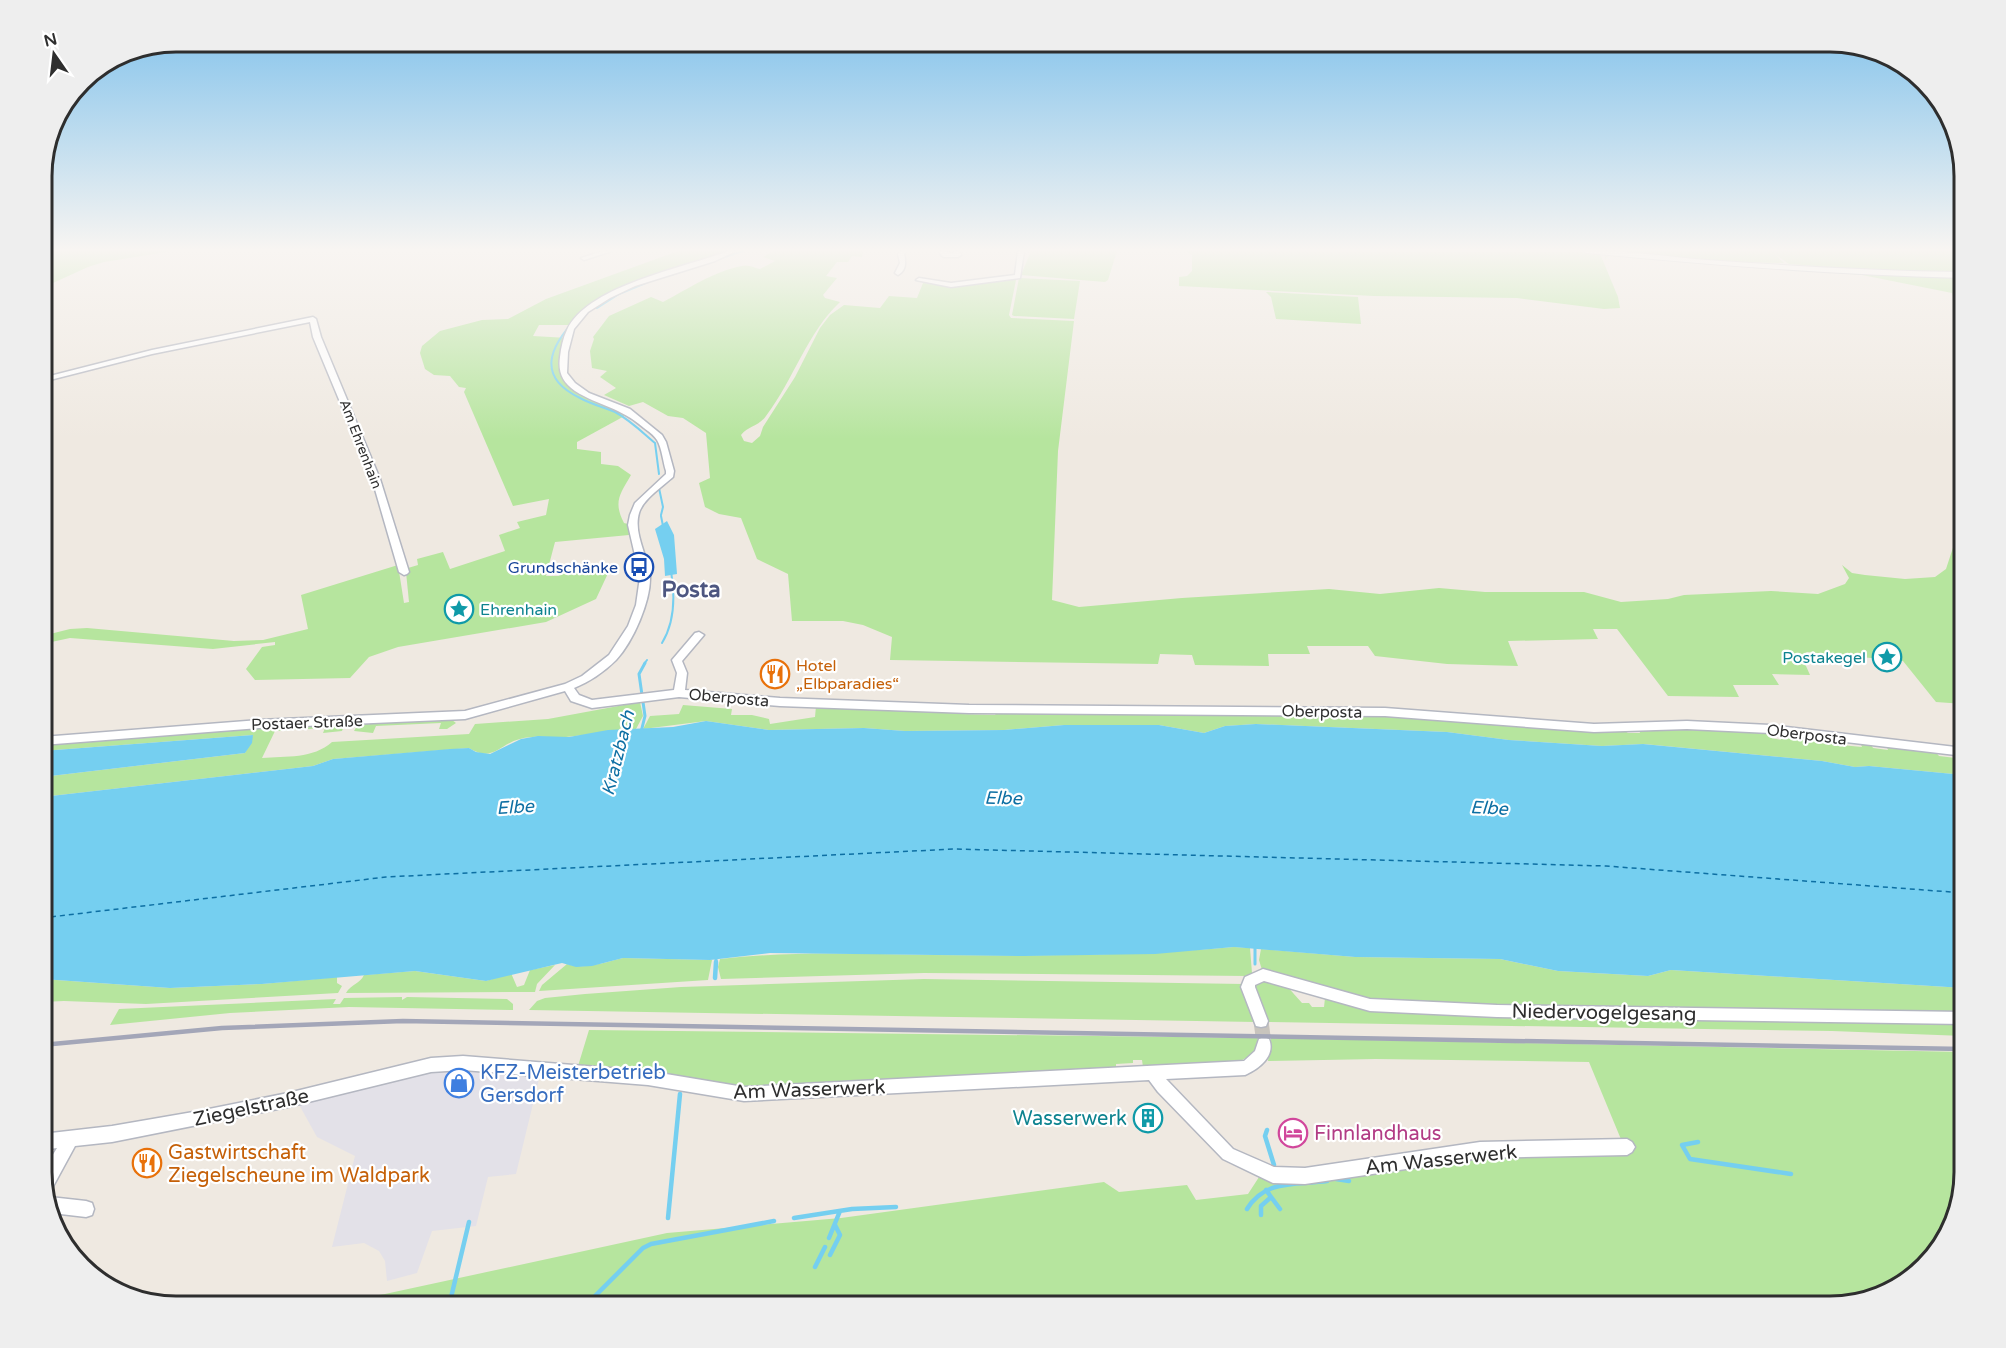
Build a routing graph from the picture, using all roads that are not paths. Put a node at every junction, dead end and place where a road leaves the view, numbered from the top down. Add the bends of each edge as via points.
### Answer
1 (583, 314) edge
2 (53, 377) edge
3 (404, 572) dead end
4 (699, 635) dead end
5 (568, 687) junction
6 (679, 693) junction
7 (53, 740) edge
8 (1954, 751) edge
9 (1954, 1018) edge
10 (1260, 1021) tunnel mouth
11 (1264, 1044) tunnel mouth
12 (431, 1065) joint
13 (1152, 1072) junction
14 (70, 1139) junction
15 (53, 1141) edge
16 (1627, 1147) dead end
17 (53, 1170) edge
18 (58, 1206) edge
19 (86, 1209) dead end

1 - 5 street, Postaer Straße via 564,345 562,371 567,380 585,393 630,413 659,437 670,475 645,497 634,515 645,585 633,626 613,657 586,679
2 - 3 street, Am Ehrenhain via 175,346 313,319 376,479
4 - 6 street, Oberposta via 682,652 678,663 682,673
5 - 6 street, Oberposta via 575,698 592,704
5 - 7 street, Postaer Straße via 465,715 249,724
6 - 8 street, Oberposta via 780,702 969,708 1386,712 1594,728 1712,725
9 - 10 street, Niedervogelgesang via 1497,1011 1370,1005 1263,975 1250,981 1248,987
11 - 13 street, Am Wasserwerk via 1252,1066 1245,1068
12 - 13 street, Am Wasserwerk via 464,1063 648,1078 744,1094
12 - 14 street, Ziegelstraße via 288,1100
13 - 16 street, Am Wasserwerk via 1228,1154 1274,1175 1305,1176 1480,1150
14 - 15 street, Ziegelstraße
14 - 17 street
18 - 19 street

